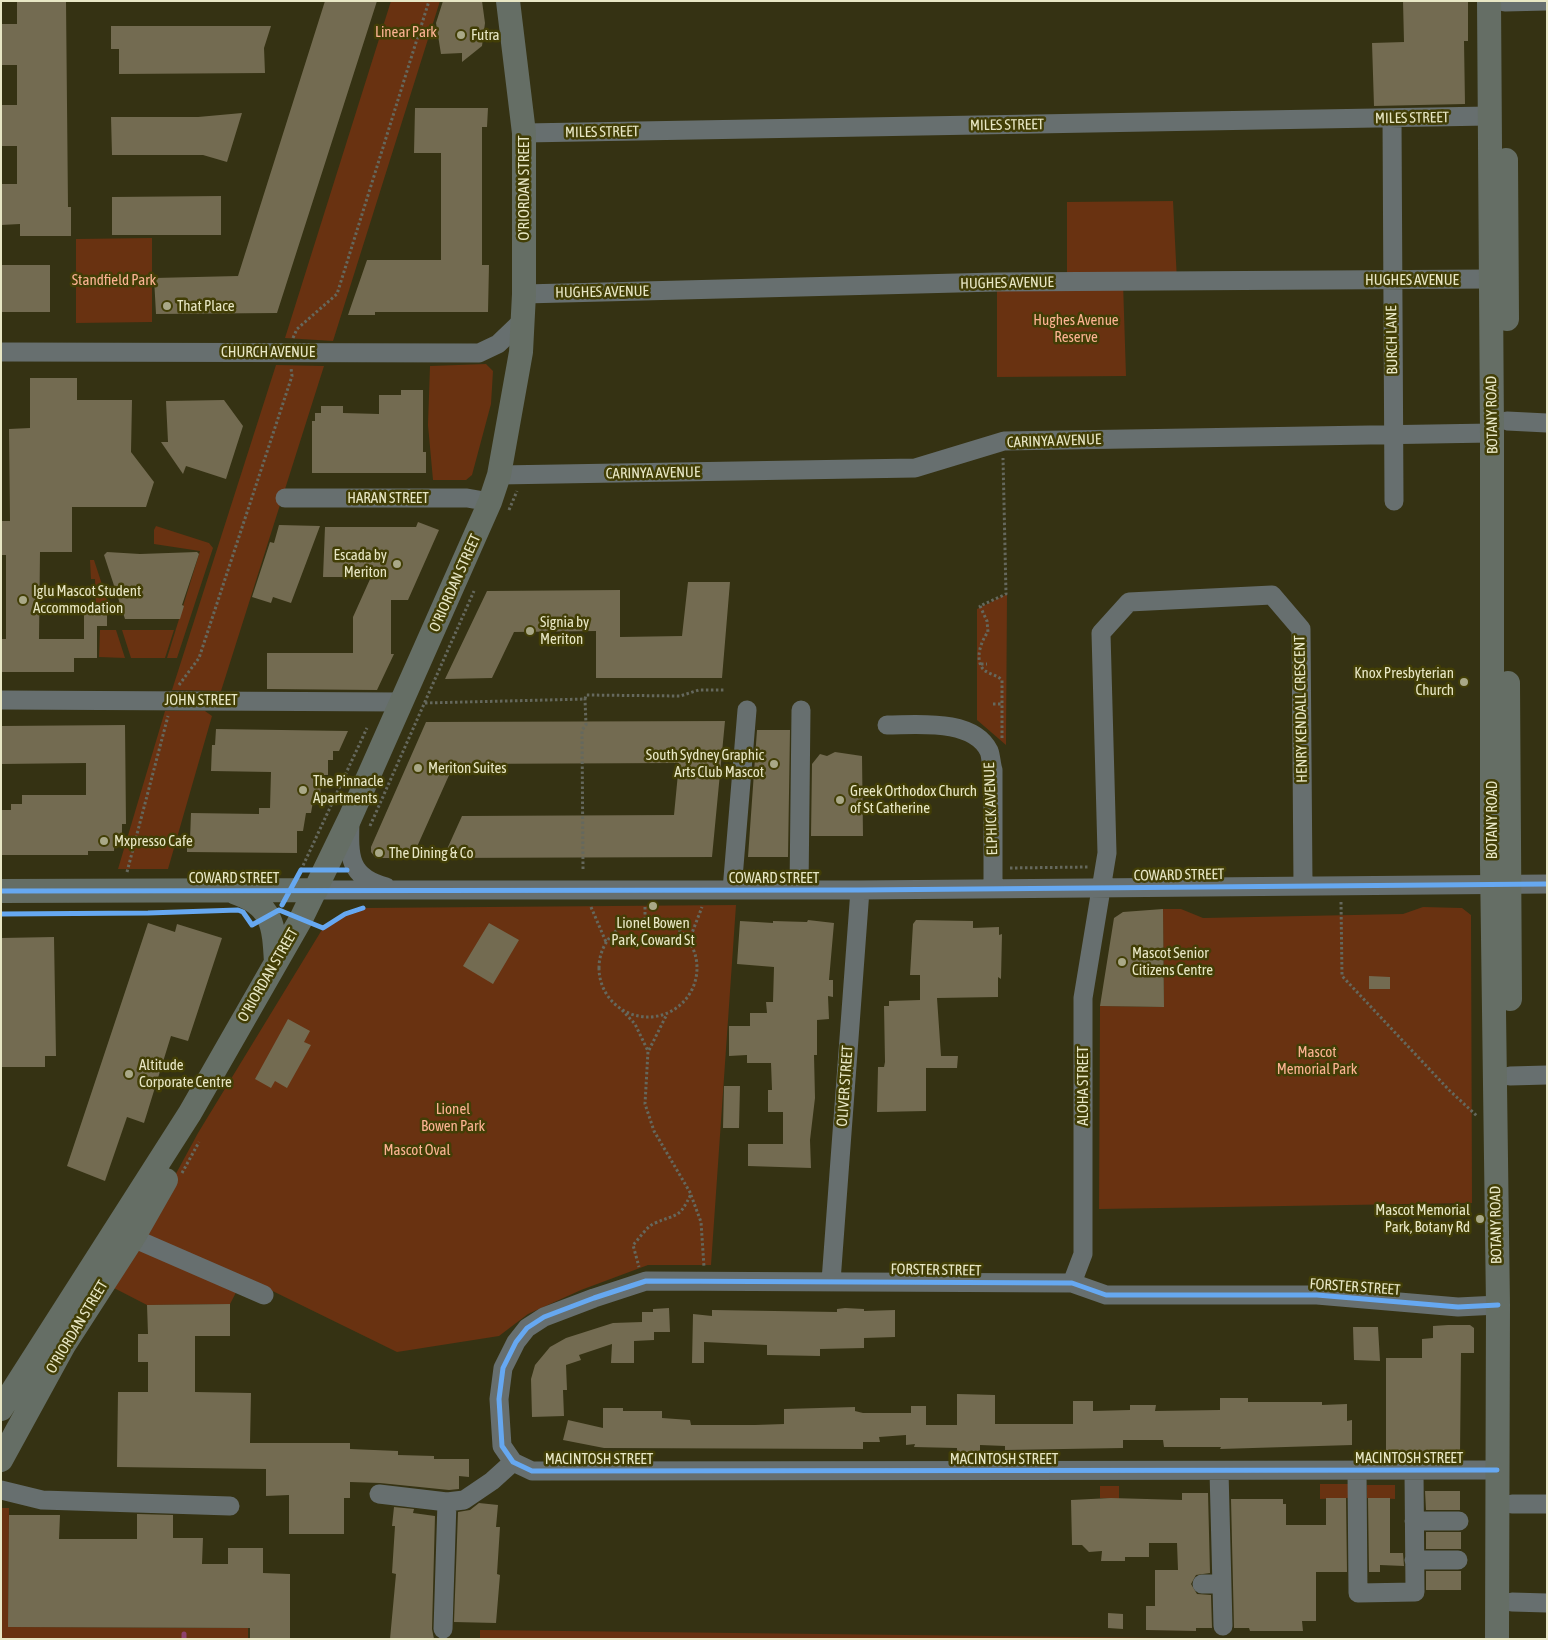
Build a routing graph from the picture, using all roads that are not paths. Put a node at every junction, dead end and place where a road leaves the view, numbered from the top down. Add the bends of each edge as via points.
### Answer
1 (508, 1) edge
2 (1547, 1) edge
3 (1500, 2) edge
4 (1489, 116) junction
5 (1392, 118) junction
6 (524, 133) junction
7 (1490, 278) junction
8 (1391, 280) junction
9 (524, 294) junction
10 (522, 321) junction
11 (1, 352) edge
12 (1547, 422) edge
13 (1500, 427) junction
14 (1394, 435) junction
15 (510, 475) junction
16 (285, 498) dead end
17 (1394, 501) dead end
18 (498, 510) junction
19 (1, 700) edge
20 (390, 702) junction
21 (747, 710) dead end
22 (801, 710) dead end
23 (886, 725) dead end
24 (358, 826) junction
25 (321, 880) junction
26 (1303, 884) junction
27 (1500, 884) junction
28 (1547, 884) edge
29 (1101, 888) junction
30 (993, 889) junction
31 (228, 890) junction
32 (399, 890) junction
33 (732, 890) junction
34 (800, 890) junction
35 (860, 890) junction
36 (1, 891) edge
37 (276, 962) junction
38 (1547, 1075) edge
39 (1510, 1076) junction
40 (190, 1113) junction
41 (133, 1238) junction
42 (831, 1281) junction
43 (1072, 1283) junction
44 (264, 1295) dead end
45 (1498, 1306) junction
46 (1, 1408) edge
47 (1, 1460) edge
48 (513, 1462) junction
49 (1497, 1470) junction
50 (1357, 1471) junction
51 (1414, 1471) junction
52 (1219, 1472) junction
53 (1, 1490) edge
54 (379, 1494) dead end
55 (447, 1502) junction
56 (1512, 1504) junction
57 (1547, 1504) edge
58 (230, 1506) dead end
59 (1414, 1521) junction
60 (1459, 1521) dead end
61 (1414, 1560) junction
62 (1458, 1560) dead end
63 (1202, 1584) dead end
64 (1222, 1584) junction
65 (1512, 1602) junction
66 (1547, 1603) edge
67 (1222, 1626) dead end
68 (443, 1629) dead end
69 (1497, 1639) edge
70 (1512, 1639) edge

1 - 6 main road, O'RIORDAN STREET
2 - 3 street
3 - 4 main road, BOTANY ROAD
3 - 13 main road, BOTANY ROAD
4 - 5 street, MILES STREET
4 - 7 main road, BOTANY ROAD
5 - 6 street, MILES STREET
5 - 8 street, BURCH LANE
6 - 9 main road, O'RIORDAN STREET
7 - 8 street, HUGHES AVENUE
7 - 13 main road, BOTANY ROAD
8 - 9 street, HUGHES AVENUE via 997,282
8 - 14 street, BURCH LANE
9 - 10 main road, O'RIORDAN STREET
10 - 11 street, CHURCH AVENUE via 498,344 479,353
10 - 15 main road, O'RIORDAN STREET
12 - 13 street, CARINYA AVENUE
13 - 14 street, CARINYA AVENUE
13 - 27 main road, BOTANY ROAD
14 - 15 street, CARINYA AVENUE via 1004,441 915,468
14 - 17 street, BURCH LANE
15 - 18 main road, O'RIORDAN STREET
16 - 18 street, HARAN STREET via 467,498
18 - 20 main road, O'RIORDAN STREET
19 - 20 street, JOHN STREET
20 - 24 main road, O'RIORDAN STREET
21 - 33 street
22 - 34 street
23 - 30 street, ELPHICK AVENUE via 939,725 963,730 979,739 989,751 993,770
24 - 25 main road, O'RIORDAN STREET
24 - 32 street via 350,852 356,870 375,883
25 - 31 main road, COWARD STREET via 295,880
25 - 32 street, COWARD STREET
25 - 37 main road, O'RIORDAN STREET
26 - 27 street, COWARD STREET
26 - 29 street, COWARD STREET
26 - 29 street, HENRY KENDALL CRESCENT via 1301,629 1272,595 1129,602 1100,633 1108,853
27 - 28 street, COWARD STREET
27 - 39 main road, BOTANY ROAD
27 - 45 main road, BOTANY ROAD
29 - 30 street, COWARD STREET
29 - 43 street, ALOHA STREET via 1083,998 1083,1254
30 - 35 street, COWARD STREET
31 - 36 main road, COWARD STREET
31 - 37 main road via 256,900 266,912 273,928
32 - 33 street, COWARD STREET
33 - 34 street, COWARD STREET
34 - 35 street, COWARD STREET
35 - 42 street, OLIVER STREET
37 - 40 main road, O'RIORDAN STREET
38 - 39 street
39 - 56 main road, BOTANY ROAD
40 - 41 main road, O'RIORDAN STREET via 170,1173
40 - 46 main road, O'RIORDAN STREET
41 - 44 street
41 - 47 main road, O'RIORDAN STREET via 64,1345
42 - 43 street, FORSTER STREET
42 - 48 street, FORSTER STREET via 646,1281 544,1317 527,1328 502,1368 499,1385 502,1446
43 - 45 street, FORSTER STREET via 1106,1294 1317,1296 1458,1307
45 - 49 main road, BOTANY ROAD
48 - 52 street, MACINTOSH STREET via 532,1472
48 - 55 street via 464,1500
49 - 51 street, MACINTOSH STREET
49 - 69 main road, BOTANY ROAD
50 - 51 street, MACINTOSH STREET
50 - 52 street, MACINTOSH STREET
50 - 61 street via 1358,1593 1414,1592
51 - 59 street
52 - 64 street
53 - 58 street via 42,1500
54 - 55 street
55 - 68 street
56 - 57 street
56 - 65 main road, BOTANY ROAD
59 - 60 street
59 - 61 street
61 - 62 street
63 - 64 street
64 - 67 street
65 - 66 street
65 - 70 main road, BOTANY ROAD

